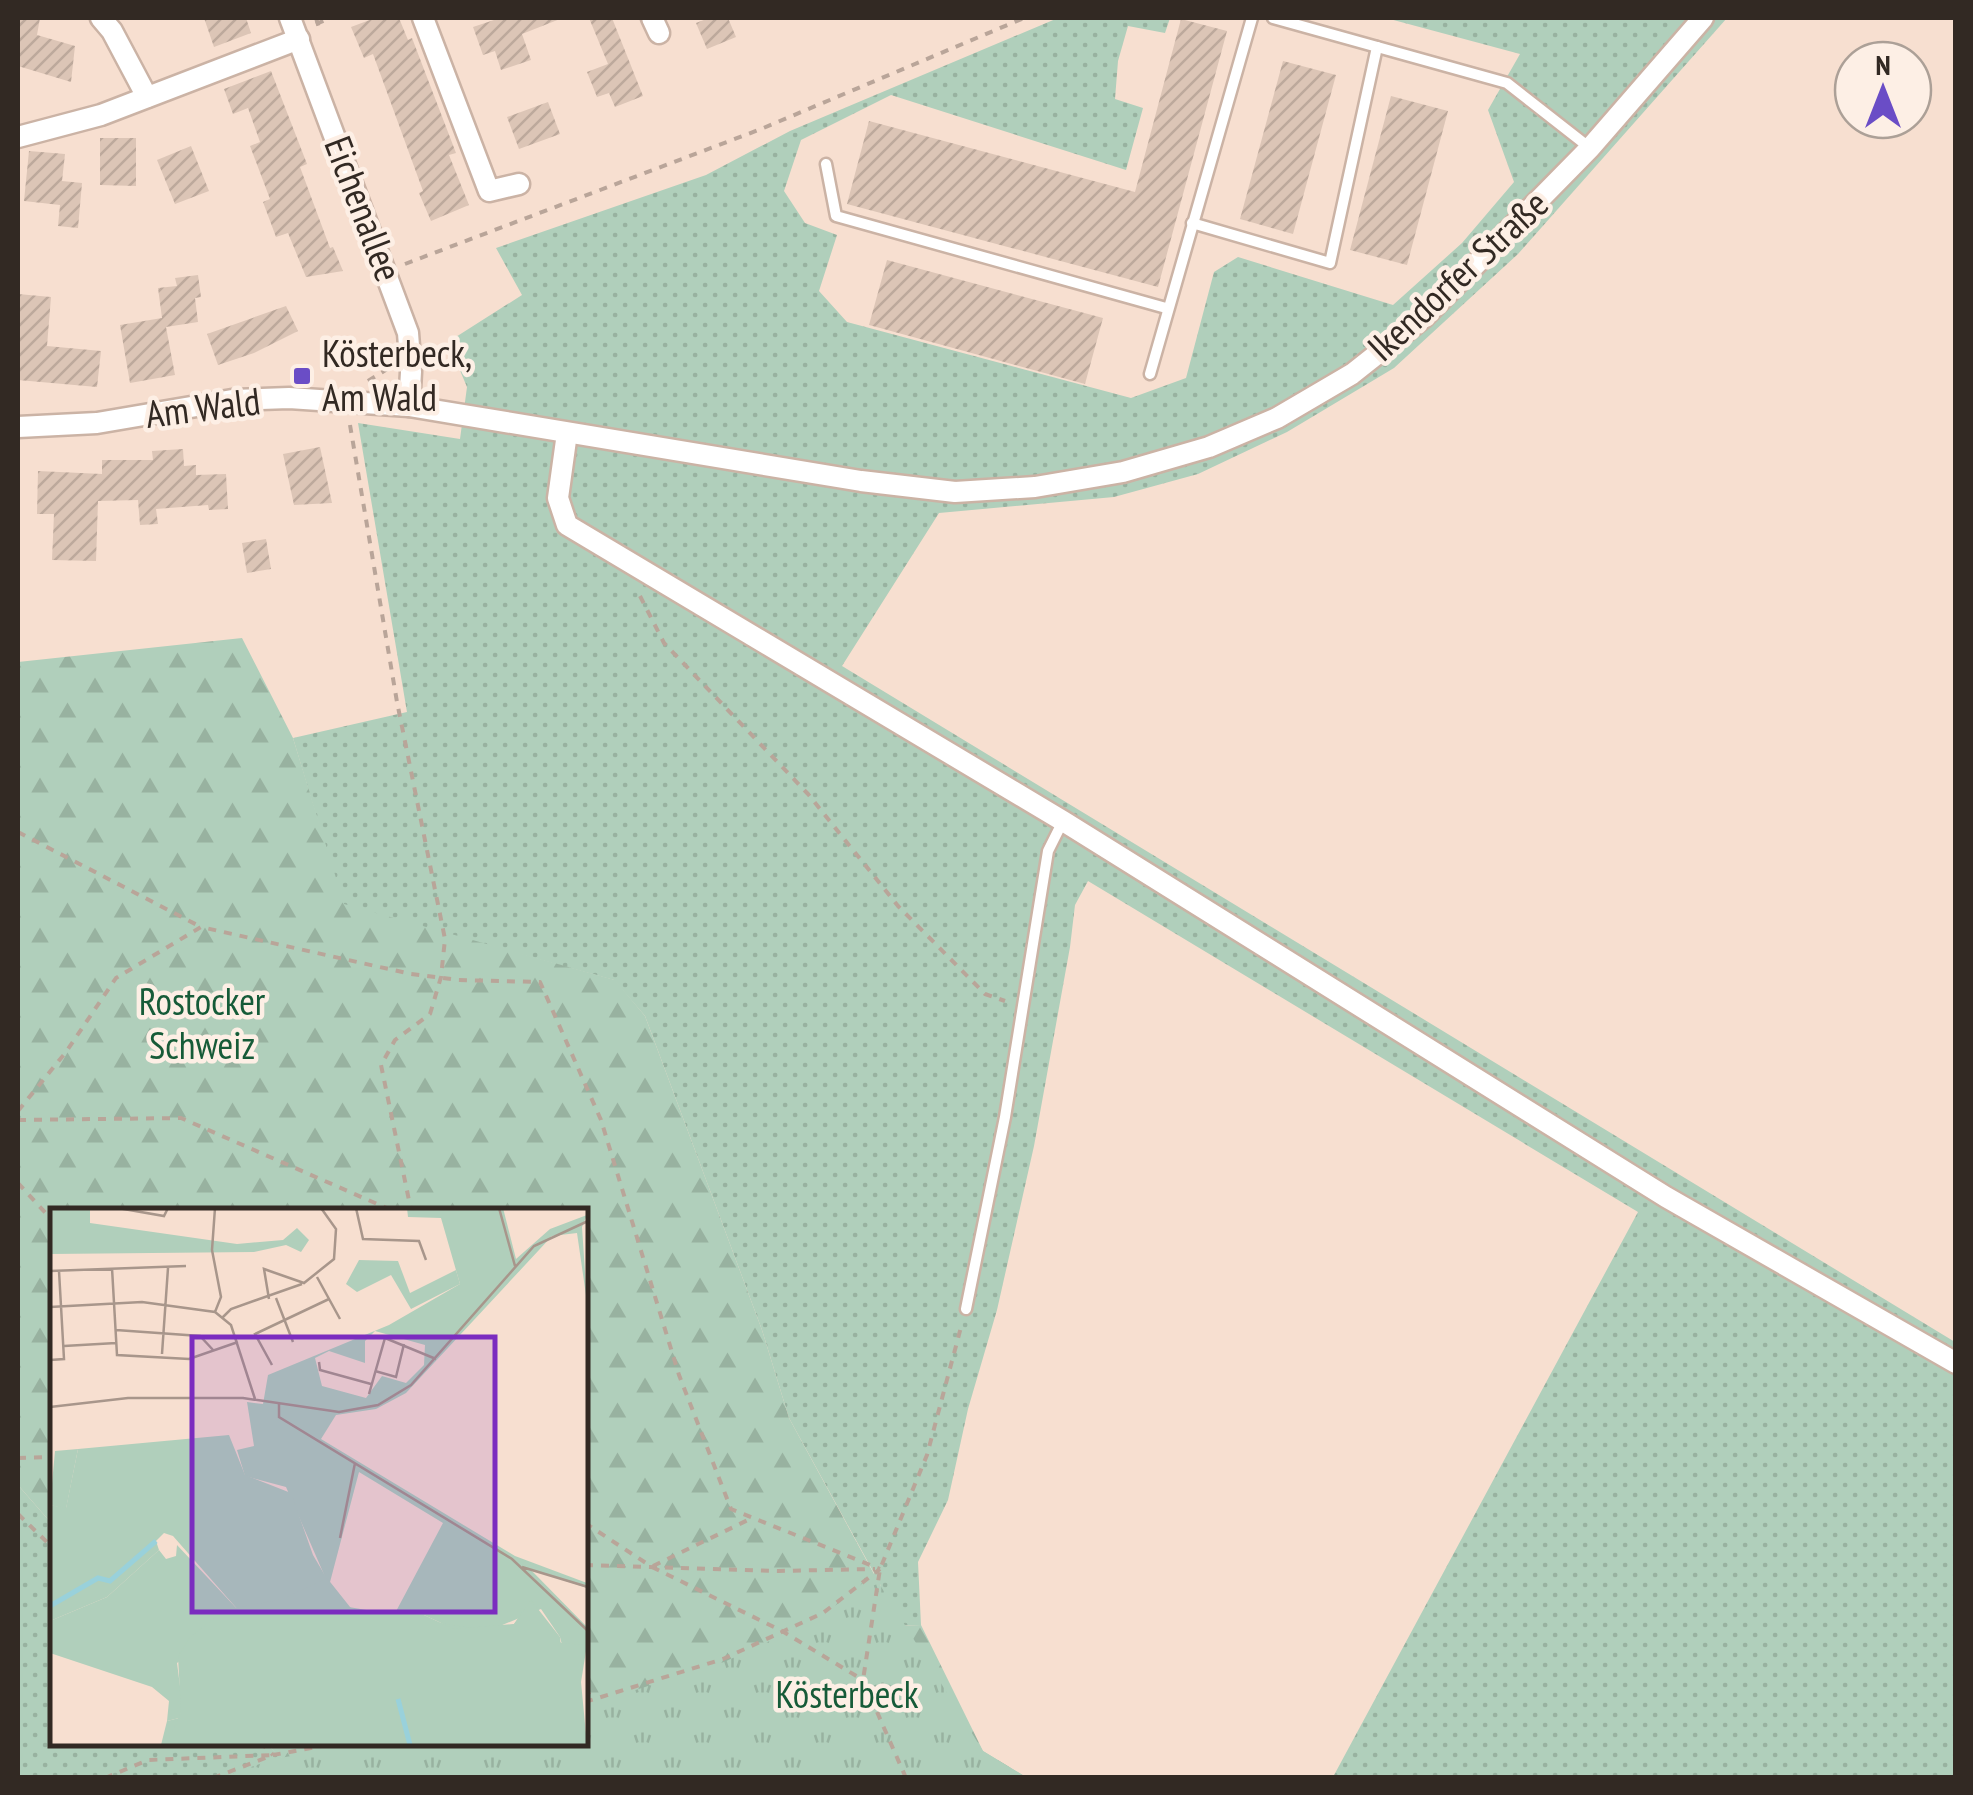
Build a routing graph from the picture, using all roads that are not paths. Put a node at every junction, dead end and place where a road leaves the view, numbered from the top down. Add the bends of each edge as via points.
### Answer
1 (101, 18) edge
2 (290, 18) edge
3 (422, 18) edge
4 (1252, 18) edge
5 (1273, 18) edge
6 (1703, 18) edge
7 (298, 38) junction
8 (1378, 47) junction
9 (147, 96) junction
10 (18, 137) edge
11 (1590, 148) junction
12 (826, 164) dead end
13 (518, 184) dead end
14 (1192, 222) junction
15 (1166, 308) junction
16 (1150, 374) dead end
17 (409, 406) junction
18 (18, 426) edge
19 (567, 433) junction
20 (1062, 821) junction
21 (966, 1309) road end
22 (1956, 1363) edge

1 - 9 street
2 - 7 street, Eichenallee
3 - 13 street via 489,191
4 - 14 lane
5 - 8 lane
6 - 11 street, Ikendorfer Straße
7 - 9 street
7 - 17 street, Eichenallee via 408,333
8 - 11 lane via 1506,83
8 - 14 lane via 1330,263
9 - 10 street
11 - 19 street, Ikendorfer Straße via 1424,317 1352,374 1277,418 1209,447 1122,472 955,492
12 - 15 lane via 836,216
14 - 15 lane
15 - 16 lane
17 - 18 street, Am Wald via 232,400 97,423
17 - 19 street, Am Wald
19 - 20 street via 558,498 567,525
20 - 21 lane via 1048,851 1006,1117
20 - 22 street via 1666,1197

